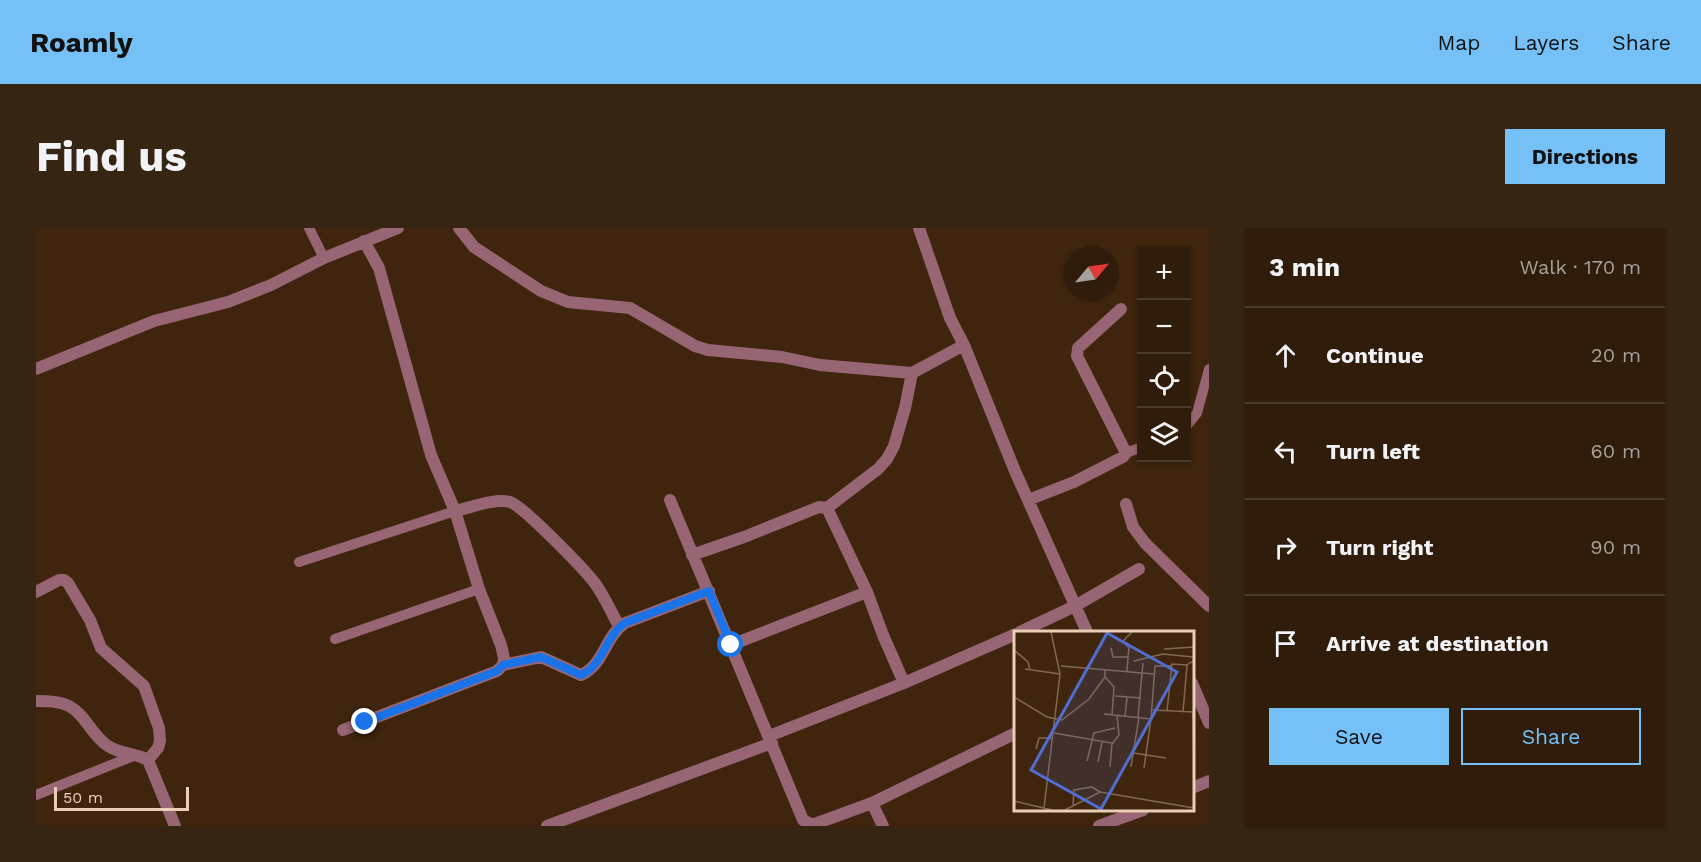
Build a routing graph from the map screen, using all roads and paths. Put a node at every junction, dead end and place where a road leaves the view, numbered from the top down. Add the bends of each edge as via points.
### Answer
1 (309, 228) edge
2 (398, 228) edge
3 (459, 228) edge
4 (919, 228) edge
5 (364, 241) junction
6 (324, 258) junction
7 (1121, 309) dead end
8 (964, 345) junction
9 (36, 369) edge
10 (1209, 369) edge
11 (912, 373) junction
12 (1191, 423) edge
13 (1137, 449) edge
14 (1126, 453) junction
15 (670, 500) dead end
16 (1028, 500) junction
17 (1126, 504) dead end
18 (827, 508) junction
19 (455, 511) junction
20 (692, 555) junction
21 (299, 562) dead end
22 (1139, 569) dead end
23 (479, 589) junction
24 (709, 591) junction
25 (36, 592) edge
26 (867, 592) junction
27 (1075, 606) junction
28 (1209, 606) edge
29 (620, 626) junction
30 (1022, 631) edge
31 (1086, 631) edge
32 (1014, 635) edge
33 (335, 639) dead end
34 (731, 645) junction
35 (503, 665) junction
36 (904, 683) junction
37 (1194, 688) edge
38 (36, 701) edge
39 (1209, 723) edge
40 (343, 730) dead end
41 (1014, 734) edge
42 (771, 740) junction
43 (142, 757) junction
44 (1209, 781) edge
45 (1194, 787) edge
46 (36, 795) edge
47 (872, 803) junction
48 (1140, 811) edge
49 (803, 825) edge
50 (175, 826) edge
51 (548, 826) edge
52 (883, 826) edge
53 (1099, 826) edge

1 - 6 lane
2 - 5 street
3 - 11 street via 474,247 542,291 568,302 630,308 695,346 820,365
4 - 8 street via 950,318
5 - 6 street
5 - 19 street via 379,268 425,436
6 - 9 street via 228,302 154,321
7 - 14 street via 1078,348 1077,356
8 - 11 street
8 - 16 street
10 - 12 lane
11 - 18 street via 894,446 887,459
13 - 14 lane
14 - 16 street via 1074,482
15 - 20 street
16 - 27 street
17 - 28 street via 1133,527 1145,543
18 - 20 street via 819,507
18 - 26 street
19 - 21 lane
19 - 23 street
19 - 29 street via 498,501 521,508 596,583
20 - 24 street
22 - 27 street
23 - 33 lane
23 - 35 street via 501,645
24 - 29 street
24 - 34 street
25 - 43 street via 60,580 68,583 101,648 144,686 160,741 158,748
26 - 34 street
26 - 36 street
27 - 30 street
27 - 31 street
29 - 35 street via 597,663 581,675 541,657
32 - 36 street
34 - 42 street
35 - 40 street via 497,671
36 - 42 street
37 - 39 street
38 - 43 street via 70,706 105,744
41 - 47 street
42 - 49 street
42 - 51 street
43 - 46 lane
43 - 50 street
44 - 45 street
47 - 49 street
47 - 52 street
48 - 53 street

